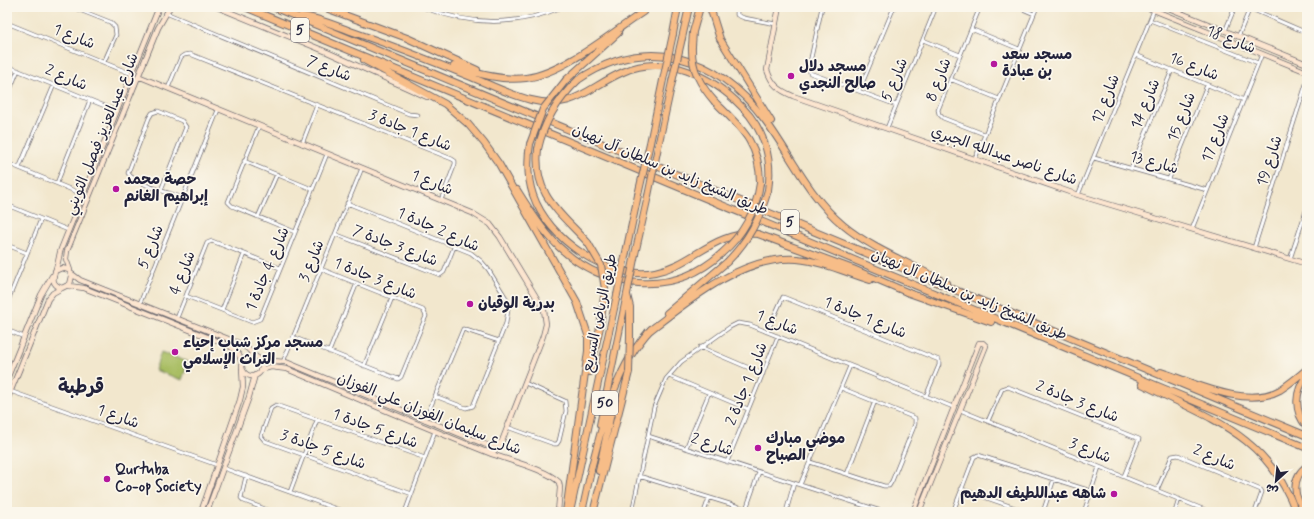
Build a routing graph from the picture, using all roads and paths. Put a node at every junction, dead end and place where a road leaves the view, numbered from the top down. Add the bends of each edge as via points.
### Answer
1 (72, 7) edge
2 (150, 7) edge
3 (170, 7) edge
4 (217, 7) edge
5 (245, 7) edge
6 (273, 7) edge
7 (323, 7) edge
8 (422, 7) edge
9 (562, 7) edge
10 (648, 7) edge
11 (678, 7) edge
12 (689, 7) edge
13 (700, 7) edge
14 (710, 7) edge
15 (737, 7) edge
16 (779, 7) edge
17 (822, 7) edge
18 (894, 7) edge
19 (936, 7) edge
20 (980, 7) edge
21 (1018, 7) edge
22 (1037, 7) edge
23 (1146, 7) edge
24 (1166, 7) edge
25 (1235, 7) edge
26 (159, 8) edge
27 (1249, 8) edge
28 (1154, 10) junction
29 (643, 12) junction
30 (165, 13) junction
31 (1034, 14) junction
32 (293, 15) junction
33 (1150, 20) junction
34 (7, 23) edge
35 (776, 24) junction
36 (1207, 24) junction
37 (152, 25) junction
38 (158, 28) junction
39 (1216, 28) junction
40 (971, 29) junction
41 (1204, 31) junction
42 (1225, 31) junction
43 (1307, 33) edge
44 (1211, 34) junction
45 (1238, 36) junction
46 (923, 40) junction
47 (1019, 49) junction
48 (355, 53) junction
49 (1262, 54) junction
50 (960, 55) junction
51 (1136, 55) junction
52 (431, 61) junction
53 (104, 62) junction
54 (1258, 63) junction
55 (1306, 63) edge
56 (7, 66) edge
57 (18, 70) junction
58 (1172, 70) junction
59 (1307, 72) edge
60 (132, 74) junction
61 (138, 76) junction
62 (490, 76) junction
63 (950, 79) junction
64 (1307, 83) edge
65 (1207, 84) junction
66 (54, 85) junction
67 (168, 88) junction
68 (859, 91) junction
69 (7, 97) edge
70 (999, 99) junction
71 (90, 100) junction
72 (1244, 100) junction
73 (445, 104) junction
74 (317, 105) junction
75 (896, 105) junction
76 (218, 110) junction
77 (117, 111) junction
78 (418, 114) dead end
79 (259, 126) junction
80 (887, 128) junction
81 (984, 134) junction
82 (302, 144) junction
83 (101, 149) junction
84 (107, 152) junction
85 (327, 154) junction
86 (97, 158) junction
87 (1094, 158) junction
88 (975, 159) junction
89 (103, 161) junction
90 (244, 161) junction
91 (7, 163) edge
92 (498, 164) junction
93 (19, 168) junction
94 (362, 168) junction
95 (1131, 168) junction
96 (277, 174) junction
97 (1169, 179) junction
98 (57, 184) junction
99 (312, 189) junction
100 (161, 190) junction
101 (1207, 190) junction
102 (82, 194) junction
103 (1078, 195) junction
104 (816, 196) junction
105 (182, 198) junction
106 (441, 200) junction
107 (347, 203) junction
108 (7, 205) edge
109 (1307, 208) edge
110 (258, 217) junction
111 (41, 218) junction
112 (1192, 229) junction
113 (68, 230) junction
114 (295, 232) junction
115 (335, 234) junction
116 (7, 245) edge
117 (454, 247) junction
118 (1254, 248) junction
119 (27, 253) junction
120 (244, 254) junction
121 (1290, 259) junction
122 (1307, 264) edge
123 (280, 268) junction
124 (321, 269) junction
125 (71, 272) junction
126 (54, 273) junction
127 (356, 283) junction
128 (69, 286) junction
129 (7, 287) edge
130 (63, 288) junction
131 (102, 288) junction
132 (12, 289) junction
133 (627, 291) junction
134 (909, 293) junction
135 (100, 294) junction
136 (186, 296) junction
137 (392, 298) junction
138 (972, 298) junction
139 (7, 303) edge
140 (140, 303) junction
141 (222, 310) junction
142 (177, 318) junction
143 (1017, 329) junction
144 (7, 330) edge
145 (648, 332) junction
146 (767, 332) junction
147 (778, 336) junction
148 (24, 337) junction
149 (293, 337) junction
150 (499, 341) junction
151 (700, 347) junction
152 (329, 352) junction
153 (1109, 354) junction
154 (257, 358) junction
155 (283, 362) junction
156 (1104, 364) junction
157 (242, 366) junction
158 (364, 366) junction
159 (850, 366) junction
160 (1307, 369) edge
161 (260, 370) junction
162 (255, 374) junction
163 (763, 374) junction
164 (1307, 375) edge
165 (669, 376) junction
166 (7, 379) edge
167 (525, 383) junction
168 (616, 386) junction
169 (840, 388) junction
170 (10, 391) junction
171 (709, 393) junction
172 (435, 396) junction
173 (926, 396) junction
174 (7, 400) edge
175 (875, 402) junction
176 (276, 405) joint
177 (394, 406) junction
178 (953, 406) junction
179 (581, 409) junction
180 (748, 409) junction
181 (404, 410) junction
182 (960, 410) junction
183 (392, 414) junction
184 (401, 417) junction
185 (317, 420) junction
186 (425, 420) junction
187 (988, 421) junction
188 (508, 427) junction
189 (1307, 427) edge
190 (435, 431) junction
191 (648, 436) junction
192 (1307, 436) edge
193 (501, 442) junction
194 (484, 444) junction
195 (686, 448) junction
196 (1307, 448) edge
197 (484, 450) junction
198 (304, 455) junction
199 (425, 458) junction
200 (727, 462) junction
201 (810, 462) junction
202 (217, 466) junction
203 (1099, 466) junction
204 (1307, 466) edge
205 (223, 468) junction
206 (759, 472) junction
207 (590, 473) junction
208 (847, 474) junction
209 (246, 476) junction
210 (639, 476) junction
211 (1124, 476) junction
212 (1054, 479) junction
213 (794, 483) junction
214 (800, 485) junction
215 (961, 489) junction
216 (1157, 490) junction
217 (1091, 491) junction
218 (290, 492) junction
219 (412, 494) junction
220 (709, 498) junction
221 (1179, 499) junction
222 (7, 509) edge
223 (593, 510) edge
224 (746, 511) edge
225 (1307, 511) edge
226 (16, 512) edge
227 (201, 512) edge
228 (207, 512) edge
229 (273, 512) edge
230 (345, 512) edge
231 (405, 512) edge
232 (558, 512) edge
233 (566, 512) edge
234 (570, 512) edge
235 (582, 512) edge
236 (632, 512) edge
237 (704, 512) edge
238 (786, 512) edge
239 (884, 512) edge
240 (913, 512) edge
241 (919, 512) edge
242 (953, 512) edge
243 (1027, 512) edge
244 (1043, 512) edge
245 (1084, 512) edge
246 (1175, 512) edge
247 (1210, 512) edge
248 (1255, 512) edge
249 (1296, 512) edge

1 - 53 street via 115,26 116,35
2 - 26 street
3 - 30 street, شارع عبدالعزيز فيصل الثويني
4 - 73 street
5 - 48 highway, طريق الشيخ زايد بن سلطان آل نهيان / 5
6 - 32 highway, طريق الشيخ زايد بن سلطان آل نهيان / 5
7 - 62 highway via 407,38
8 - 9 street via 467,20 498,22 530,18
10 - 29 highway
11 - 234 highway, طريق الرياض السريع / 50, bridge
12 - 133 highway, طريق الرياض السريع / 50, bridge
13 - 92 highway, bridge via 692,46 692,63 705,91 752,143 759,164 760,183 757,201 740,234 709,264 689,275 654,284 625,282 607,276 573,258 559,246 536,219
14 - 104 highway via 720,39
15 - 35 street via 737,15
16 - 35 street, شارع ناصر عبدالله الجبري
17 - 68 street via 809,70 813,75
18 - 68 street
19 - 46 street, شارع 5
20 - 40 street, شارع 8
21 - 31 street
22 - 31 street
23 - 28 street
24 - 36 street
25 - 42 street
26 - 37 street, شارع عبدالعزيز فيصل الثويني
27 - 43 street
27 - 45 street
28 - 33 street, شارع 12
28 - 41 street
29 - 62 highway via 580,54 546,73 517,79
29 - 134 highway, bridge via 566,80 554,94 543,109 530,144 527,169 535,201 561,237 577,250 612,267 641,273 654,272 677,264 710,244 728,237 746,233 758,234 854,269
30 - 38 street, شارع عبدالعزيز فيصل الثويني
30 - 78 street, شارع 7 via 409,114
31 - 47 street
32 - 52 highway via 318,20
32 - 138 highway, طريق الشيخ زايد بن سلطان آل نهيان / 5
33 - 51 street, شارع 12
33 - 54 street, شارع 18
34 - 53 street, شارع 1
35 - 80 street, شارع ناصر عبدالله الجبري via 767,70 778,90
36 - 39 street
36 - 41 street via 1208,28
37 - 38 street
37 - 60 street, شارع عبدالعزيز فيصل الثويني
38 - 61 street, شارع عبدالعزيز فيصل الثويني
39 - 42 street
39 - 44 street via 1212,29
40 - 47 street
40 - 50 street, شارع 8
41 - 44 street
42 - 45 street
44 - 49 street
45 - 55 street
46 - 50 street
46 - 75 street, شارع 5
47 - 70 street
48 - 73 highway via 375,67
48 - 143 highway, طريق الشيخ زايد بن سلطان آل نهيان / 5
49 - 54 street, شارع 17
49 - 59 street
50 - 63 street, شارع 8
51 - 58 street, شارع 16
51 - 87 street, شارع 12
52 - 62 highway
52 - 145 highway, bridge via 528,100 552,103 576,98 635,67 658,65 685,70 722,88 753,119 761,132 770,170 764,206 752,232 727,262 663,316
53 - 60 street, شارع 1
54 - 72 street, شارع 17
56 - 57 street, شارع 2
57 - 66 street, شارع 2
57 - 69 street
58 - 65 street, شارع 16
58 - 95 street, شارع 14
60 - 77 street, شارع عبدالعزيز فيصل الثويني
61 - 67 street, شارع 1
61 - 84 street, شارع عبدالعزيز فيصل الثويني
63 - 70 street
63 - 81 street, شارع 8 via 938,110 939,114 943,118
64 - 118 street, شارع 19
65 - 72 street, شارع 16
65 - 97 street, شارع 15
66 - 71 street, شارع 2
66 - 93 street
67 - 74 street, شارع 1 جادة 3 via 181,57 189,54
67 - 76 street, شارع 1
68 - 75 street
70 - 81 street
71 - 77 street, شارع 2
71 - 98 street
72 - 101 street, شارع 17
73 - 92 highway via 472,129
74 - 82 street
74 - 106 street, شارع 1 جادة 3 via 455,161
75 - 80 street, شارع 5
76 - 79 street, شارع 1
76 - 105 street, شارع 5
77 - 83 street, شارع عبدالعزيز فيصل الثويني
79 - 82 street, شارع 1
79 - 90 street
80 - 88 street, شارع ناصر عبدالله الجبري
81 - 88 street
82 - 85 street, شارع 1
83 - 84 street
83 - 86 street, شارع عبدالعزيز فيصل الثويني
84 - 89 street, شارع عبدالعزيز فيصل الثويني
85 - 94 street, شارع 1
85 - 99 street, شارع 4 جادة 1
86 - 89 street via 101,157
86 - 102 street, شارع عبدالعزيز فيصل الثويني
87 - 95 street, شارع 13
87 - 103 street, شارع 12
88 - 103 street, شارع ناصر عبدالله الجبري
89 - 125 street, شارع عبدالعزيز فيصل الثويني via 66,254
90 - 96 street
90 - 110 street via 228,202
91 - 93 street
92 - 179 highway via 577,302 584,320 588,335 588,351
93 - 98 street
94 - 106 street, شارع 1
94 - 107 street, شارع 3
95 - 97 street, شارع 13
96 - 99 street
96 - 110 street
97 - 101 street, شارع 13
98 - 102 street
99 - 114 street, شارع 4 جادة 1
100 - 100 street via 133,179 128,173 149,118 158,111 182,121 186,127
100 - 105 street
101 - 112 street, شارع 17
102 - 113 street, شارع عبدالعزيز فيصل الثويني
103 - 112 street, شارع ناصر عبدالله الجبري
104 - 138 highway via 842,225 858,236
104 - 179 highway, bridge via 764,119 738,91 697,65 670,56 639,55 610,62 578,80 562,97 544,127 538,149 538,173 546,196 561,216 588,243 601,265 605,289 600,326
105 - 140 street, شارع 5
106 - 167 street, شارع 1 via 477,215 493,228 544,310 545,332
107 - 115 street, شارع 3
107 - 117 street, شارع 2 جادة 1
108 - 111 street
109 - 121 street
110 - 114 street
111 - 113 street
111 - 119 street
112 - 118 street, شارع ناصر عبدالله الجبري
113 - 126 street, شارع عبدالعزيز فيصل الثويني
114 - 123 street, شارع 4 جادة 1
115 - 117 street, شارع 3 جادة 7 via 440,275 444,272
115 - 124 street, شارع 3
116 - 119 street
117 - 150 street, شارع 2 جادة 1 via 470,253 481,261 506,298 506,324
118 - 121 street, شارع ناصر عبدالله الجبري
119 - 132 street
120 - 123 street, شارع 4
120 - 136 street, شارع 4 via 212,241 207,243
120 - 141 street
121 - 122 street, شارع ناصر عبدالله الجبري
123 - 141 street, شارع 4 جادة 1 via 257,322
124 - 127 street, شارع 3 جادة 1
124 - 149 street, شارع 3
125 - 126 street via 62,268
125 - 128 street via 72,280
125 - 131 street via 78,279
126 - 130 street via 54,283
126 - 148 street, شارع عبدالعزيز فيصل الثويني
127 - 137 street, شارع 3 جادة 1
127 - 152 street
128 - 130 street
128 - 135 street via 81,287
129 - 132 street
130 - 170 street via 55,291 48,300
131 - 135 street
131 - 140 street
132 - 139 street
133 - 207 highway, طريق الرياض السريع / 50
133 - 223 highway, bridge via 630,307 629,372
134 - 143 highway via 974,317
134 - 145 highway via 817,263 799,259 773,259 727,276
135 - 157 street via 230,346 237,352
136 - 141 street, شارع 4 جادة 1
136 - 142 street, شارع 4
137 - 158 street
137 - 158 street, شارع 3 جادة 1 via 423,310 426,316 402,377 398,379
138 - 153 highway, طريق الشيخ زايد بن سلطان آل نهيان / 5
140 - 142 street
142 - 154 street via 240,343
143 - 156 highway, طريق الشيخ زايد بن سلطان آل نهيان / 5
144 - 148 street
145 - 168 highway via 625,364
146 - 147 street, شارع 1
146 - 151 street, شارع 1 via 738,323
146 - 173 street, شارع 1 جادة 1 via 783,297 857,326 939,360 940,365
147 - 159 street, شارع 1
147 - 163 street, شارع 1 جادة 2
148 - 166 street, شارع عبدالعزيز فيصل الثويني
149 - 152 street, شارع 3 جادة 1
149 - 155 street, شارع 3
150 - 172 street, شارع 2 جادة 1 via 473,406 466,408
150 - 172 street via 463,329
151 - 163 street
151 - 165 street, شارع 1 via 681,362
152 - 158 street, شارع 3 جادة 1
153 - 160 highway via 1228,394 1248,397 1280,390
153 - 192 highway, طريق الشيخ زايد بن سلطان آل نهيان / 5
154 - 155 street, شارع سليمان الفوزان علي الفوزان
154 - 157 street via 248,357
154 - 161 street via 261,364
155 - 177 street, شارع سليمان الفوزان علي الفوزان
156 - 196 highway, طريق الشيخ زايد بن سلطان آل نهيان / 5
156 - 249 highway via 1242,436 1274,469
157 - 162 street via 248,374
157 - 202 street via 241,397
159 - 169 street
159 - 173 street, شارع 1
161 - 162 street
161 - 183 street, شارع سليمان الفوزان علي الفوزان via 271,367 283,368
162 - 205 street
163 - 180 street, شارع 1 جادة 2
164 - 189 highway via 1298,390 1297,401 1300,418
165 - 171 street
165 - 191 street, شارع 1 via 655,402
167 - 188 street, شارع 1
167 - 188 street via 565,401 566,411 559,441 554,444
168 - 207 highway
168 - 223 highway
169 - 175 street
169 - 201 street
170 - 174 street
170 - 202 street, شارع 1
171 - 180 street
171 - 195 street
172 - 186 street
173 - 178 street, شارع 1
175 - 208 street
175 - 208 street via 912,416 916,420 915,424 889,486
176 - 185 street, شارع 5 جادة 1
176 - 198 street, شارع 5 جادة 3 via 271,408 262,438
177 - 181 street, شارع سليمان الفوزان علي الفوزان
177 - 183 street via 396,410
178 - 182 street via 979,342 983,343 986,346
178 - 240 street
179 - 233 highway
180 - 200 street, شارع 1 جادة 2
181 - 184 street via 400,413
181 - 186 street, شارع سليمان الفوزان علي الفوزان
182 - 187 street, شارع 3
182 - 241 street
183 - 184 street, شارع سليمان الفوزان علي الفوزان
184 - 190 street, شارع سليمان الفوزان علي الفوزان
185 - 198 street, شارع 5 جادة 1
185 - 199 street, شارع 5 جادة 1
186 - 194 street, شارع سليمان الفوزان علي الفوزان
187 - 203 street, شارع 3
187 - 211 street, شارع 3 جادة 2 via 1002,389 1008,387 1139,439
188 - 193 street, شارع 1
190 - 197 street, شارع سليمان الفوزان علي الفوزان
190 - 199 street
191 - 195 street, شارع 2
191 - 210 street, شارع 1
193 - 194 street via 494,447
193 - 197 street via 494,451
194 - 197 street
195 - 200 street, شارع 2
197 - 232 street, شارع سليمان الفوزان علي الفوزان via 553,476 559,482 560,488
198 - 218 street, شارع 5 جادة 1
198 - 219 street, شارع 5 جادة 3
199 - 219 street
200 - 206 street, شارع 2
201 - 208 street
201 - 214 street
202 - 227 street
203 - 211 street, شارع 3
203 - 217 street
204 - 225 highway via 1298,475 1295,488 1297,500
205 - 209 street
205 - 228 street
206 - 213 street, شارع 2
206 - 224 street
207 - 235 highway, طريق الرياض السريع / 50
209 - 218 street
209 - 229 street via 241,498
210 - 220 street
210 - 236 street, شارع 1
211 - 216 street, شارع 3
212 - 215 street via 978,455 974,457
212 - 217 street
212 - 244 street
213 - 214 street, شارع 2
213 - 238 street
214 - 239 street, شارع 2
215 - 242 street
215 - 243 street
216 - 221 street, شارع 3
216 - 248 street, شارع 2 via 1172,456 1178,455 1261,490
217 - 245 street
218 - 230 street
219 - 231 street
220 - 224 street
220 - 237 street
221 - 246 street
221 - 247 street, شارع 3
222 - 226 street

